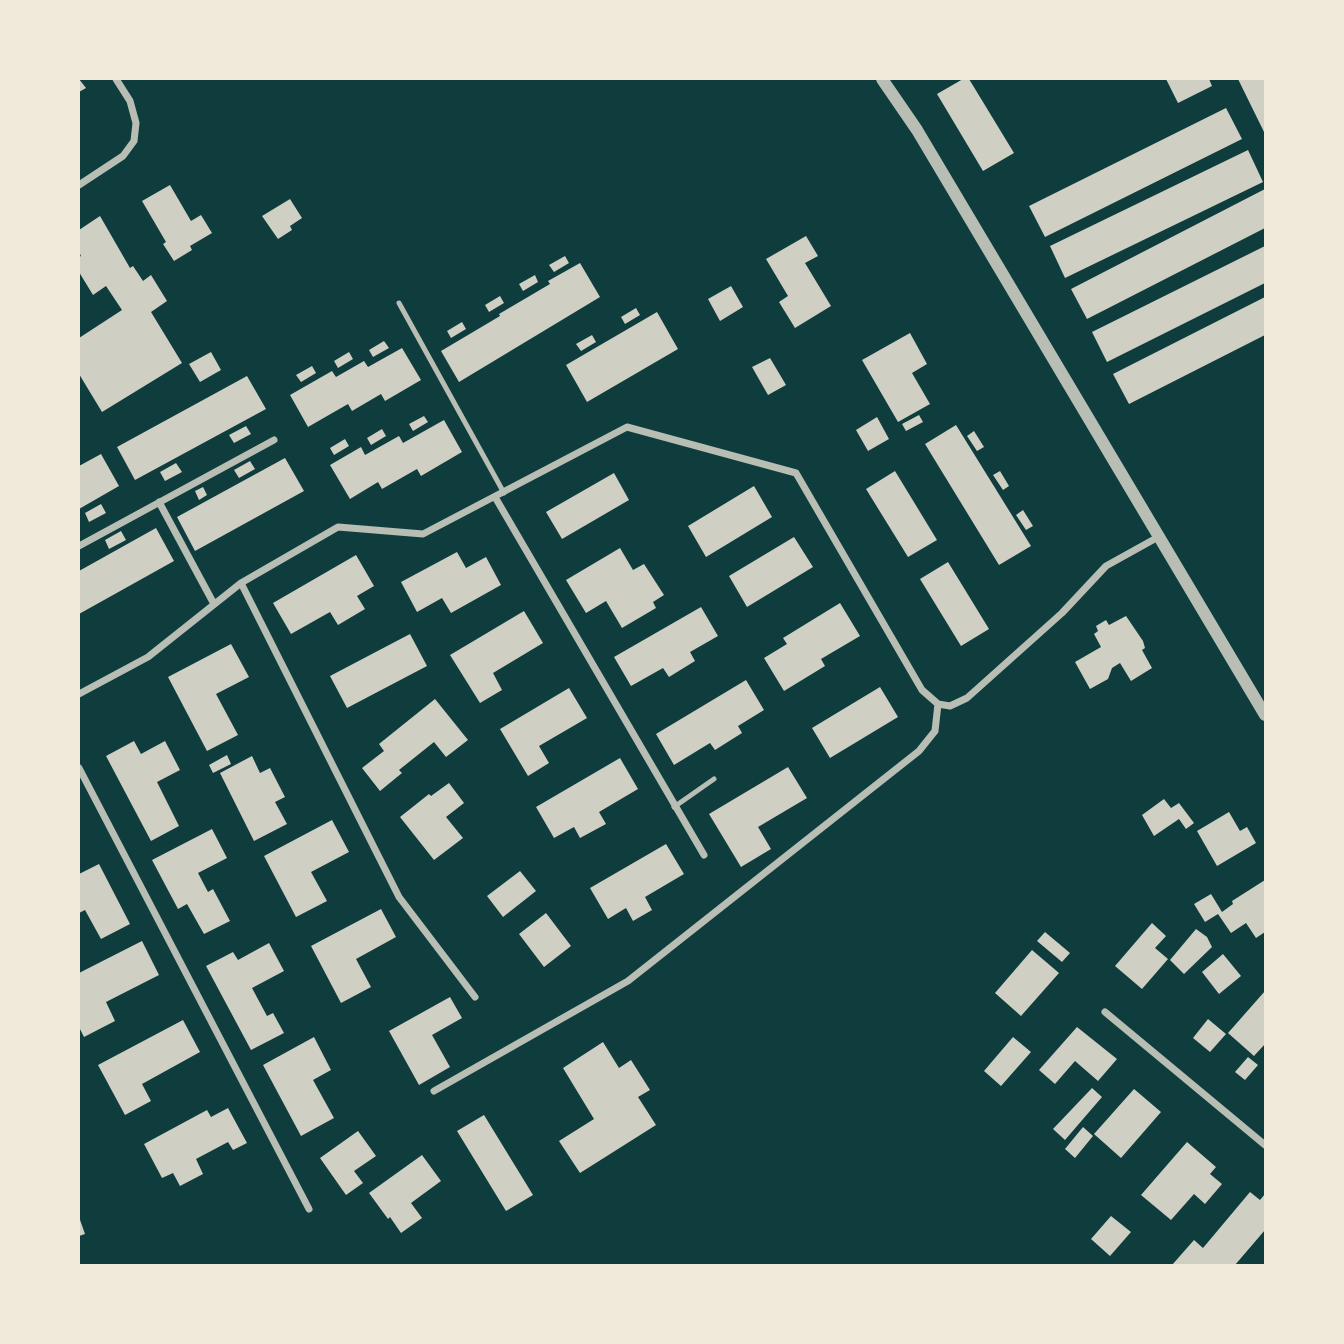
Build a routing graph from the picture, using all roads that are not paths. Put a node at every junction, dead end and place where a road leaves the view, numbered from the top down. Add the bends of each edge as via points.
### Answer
1 (116, 79) edge
2 (882, 79) edge
3 (79, 185) edge
4 (398, 303) dead end
5 (274, 440) dead end
6 (504, 493) junction
7 (495, 497) junction
8 (159, 502) junction
9 (1160, 537) junction
10 (79, 546) edge
11 (240, 583) junction
12 (214, 604) junction
13 (79, 694) edge
14 (938, 704) junction
15 (1265, 715) edge
16 (79, 768) edge
17 (714, 779) dead end
18 (674, 807) junction
19 (704, 855) dead end
20 (475, 997) dead end
21 (1105, 1012) dead end
22 (433, 1091) dead end
23 (1265, 1145) edge
24 (309, 1209) dead end

1 - 3 street via 130,101 136,123 134,141 123,156
2 - 9 street
4 - 6 lane
5 - 8 street
6 - 7 street
6 - 14 street via 627,427 796,472 922,690
7 - 11 street via 423,534 338,527
7 - 18 street
8 - 10 street
8 - 12 street
9 - 14 street via 1106,566 1062,613 967,698 950,706
9 - 15 street
11 - 12 street
11 - 20 street via 399,897
12 - 13 street via 148,657
14 - 22 street via 935,731 919,751 628,981
16 - 24 street
17 - 18 lane
18 - 19 street
21 - 23 street

